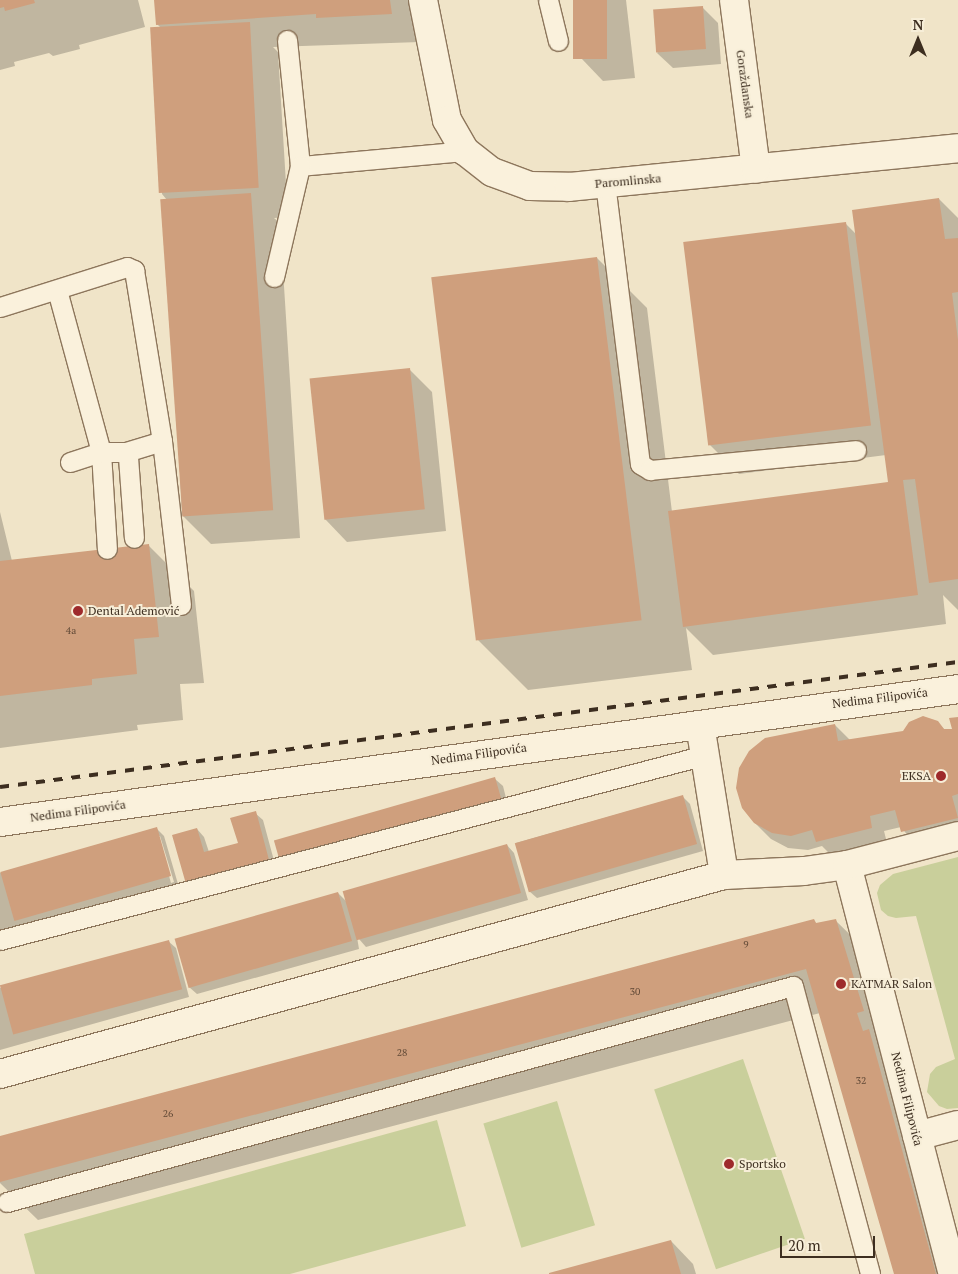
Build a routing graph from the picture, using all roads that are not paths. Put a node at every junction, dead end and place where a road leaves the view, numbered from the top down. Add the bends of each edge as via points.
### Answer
1 (423, 0) edge
2 (548, 0) edge
3 (734, 0) edge
4 (286, 40) dead end
5 (558, 41) dead end
6 (958, 148) edge
7 (465, 151) junction
8 (300, 166) junction
9 (756, 169) junction
10 (606, 183) junction
11 (274, 277) dead end
12 (57, 290) junction
13 (0, 307) edge
14 (162, 441) junction
15 (856, 450) dead end
16 (101, 452) junction
17 (125, 452) junction
18 (70, 462) dead end
19 (134, 538) dead end
20 (107, 549) dead end
21 (181, 605) dead end
22 (958, 689) edge
23 (703, 746) joint
24 (0, 822) edge
25 (958, 836) edge
26 (847, 865) junction
27 (724, 875) junction
28 (0, 940) edge
29 (0, 1074) edge
30 (958, 1125) edge
31 (917, 1136) junction
32 (6, 1202) dead end
33 (870, 1274) edge
34 (953, 1274) edge

1 - 7 street, Paromlinska via 447,120
2 - 5 lane
3 - 9 street, Goraždanska
4 - 8 lane
6 - 9 street, Paromlinska
7 - 8 lane
7 - 10 street, Paromlinska via 492,172 530,186
8 - 11 lane
9 - 10 street, Paromlinska
10 - 15 lane via 640,464 650,470
12 - 13 lane
12 - 14 lane via 127,267 134,270
12 - 16 lane
14 - 17 lane
14 - 21 lane
16 - 17 lane
16 - 18 lane
16 - 20 lane
17 - 19 lane
22 - 24 street, Nedima Filipovića
23 - 27 street
23 - 28 lane
25 - 26 street
26 - 27 street via 804,872
26 - 31 street, Nedima Filipovića
27 - 29 street
30 - 31 street
31 - 34 street, Nedima Filipovića
32 - 33 lane via 793,986

